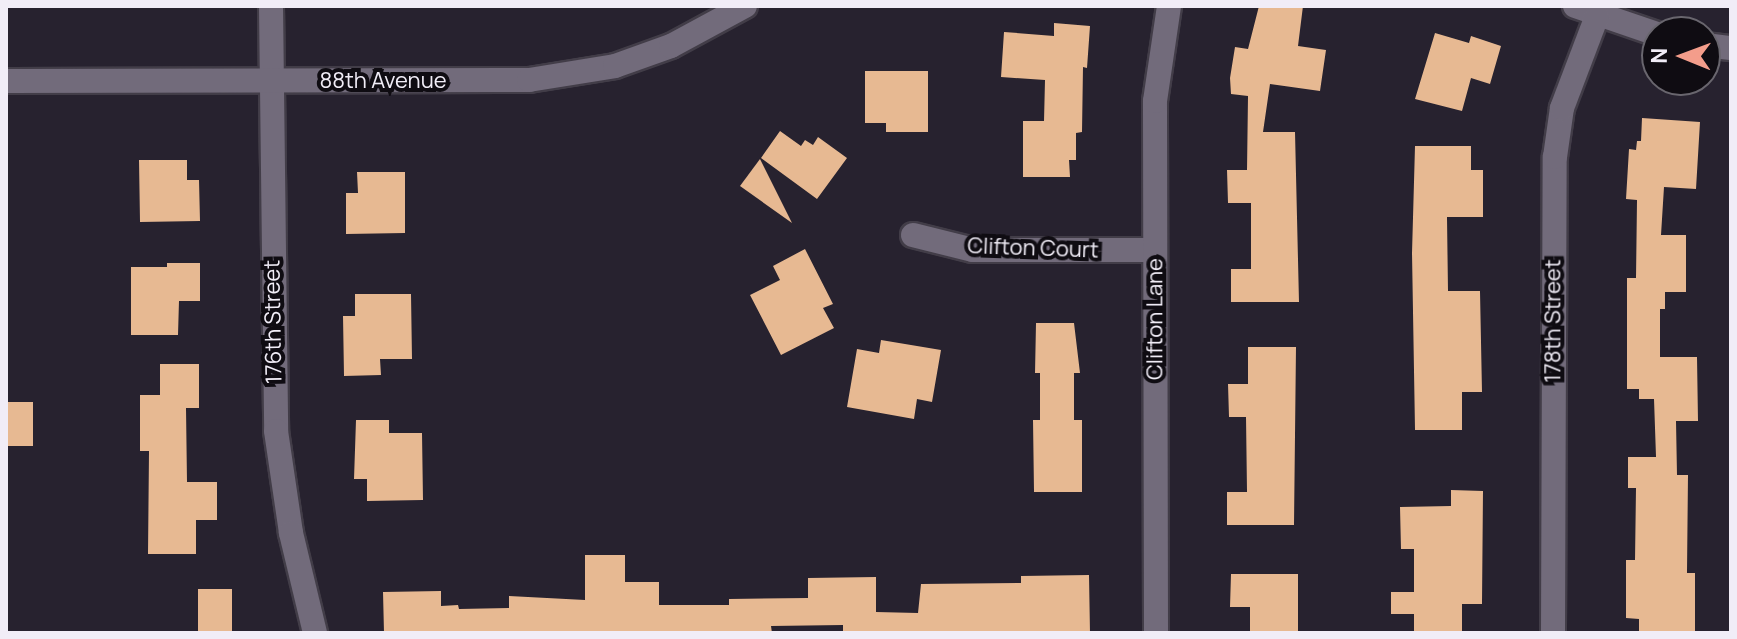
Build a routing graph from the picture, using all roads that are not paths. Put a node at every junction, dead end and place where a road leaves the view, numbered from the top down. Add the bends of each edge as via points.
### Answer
1 (271, 6) edge
2 (745, 6) edge
3 (1169, 6) edge
4 (1586, 11) edge
5 (1641, 29) edge
6 (6, 81) edge
7 (270, 81) junction
8 (913, 235) dead end
9 (1154, 250) junction
10 (315, 633) edge
11 (1156, 633) edge
12 (1553, 633) edge

1 - 7 street, 176th Street
2 - 7 street, 88th Avenue via 671,46 629,61 544,77
3 - 9 street, Clifton Lane via 1155,101
4 - 5 street
4 - 12 street, 178th Street via 1555,157
6 - 7 street, 88th Avenue
7 - 10 street, 176th Street via 276,431 291,533
8 - 9 street, Clifton Court via 973,250
9 - 11 street, Clifton Lane

